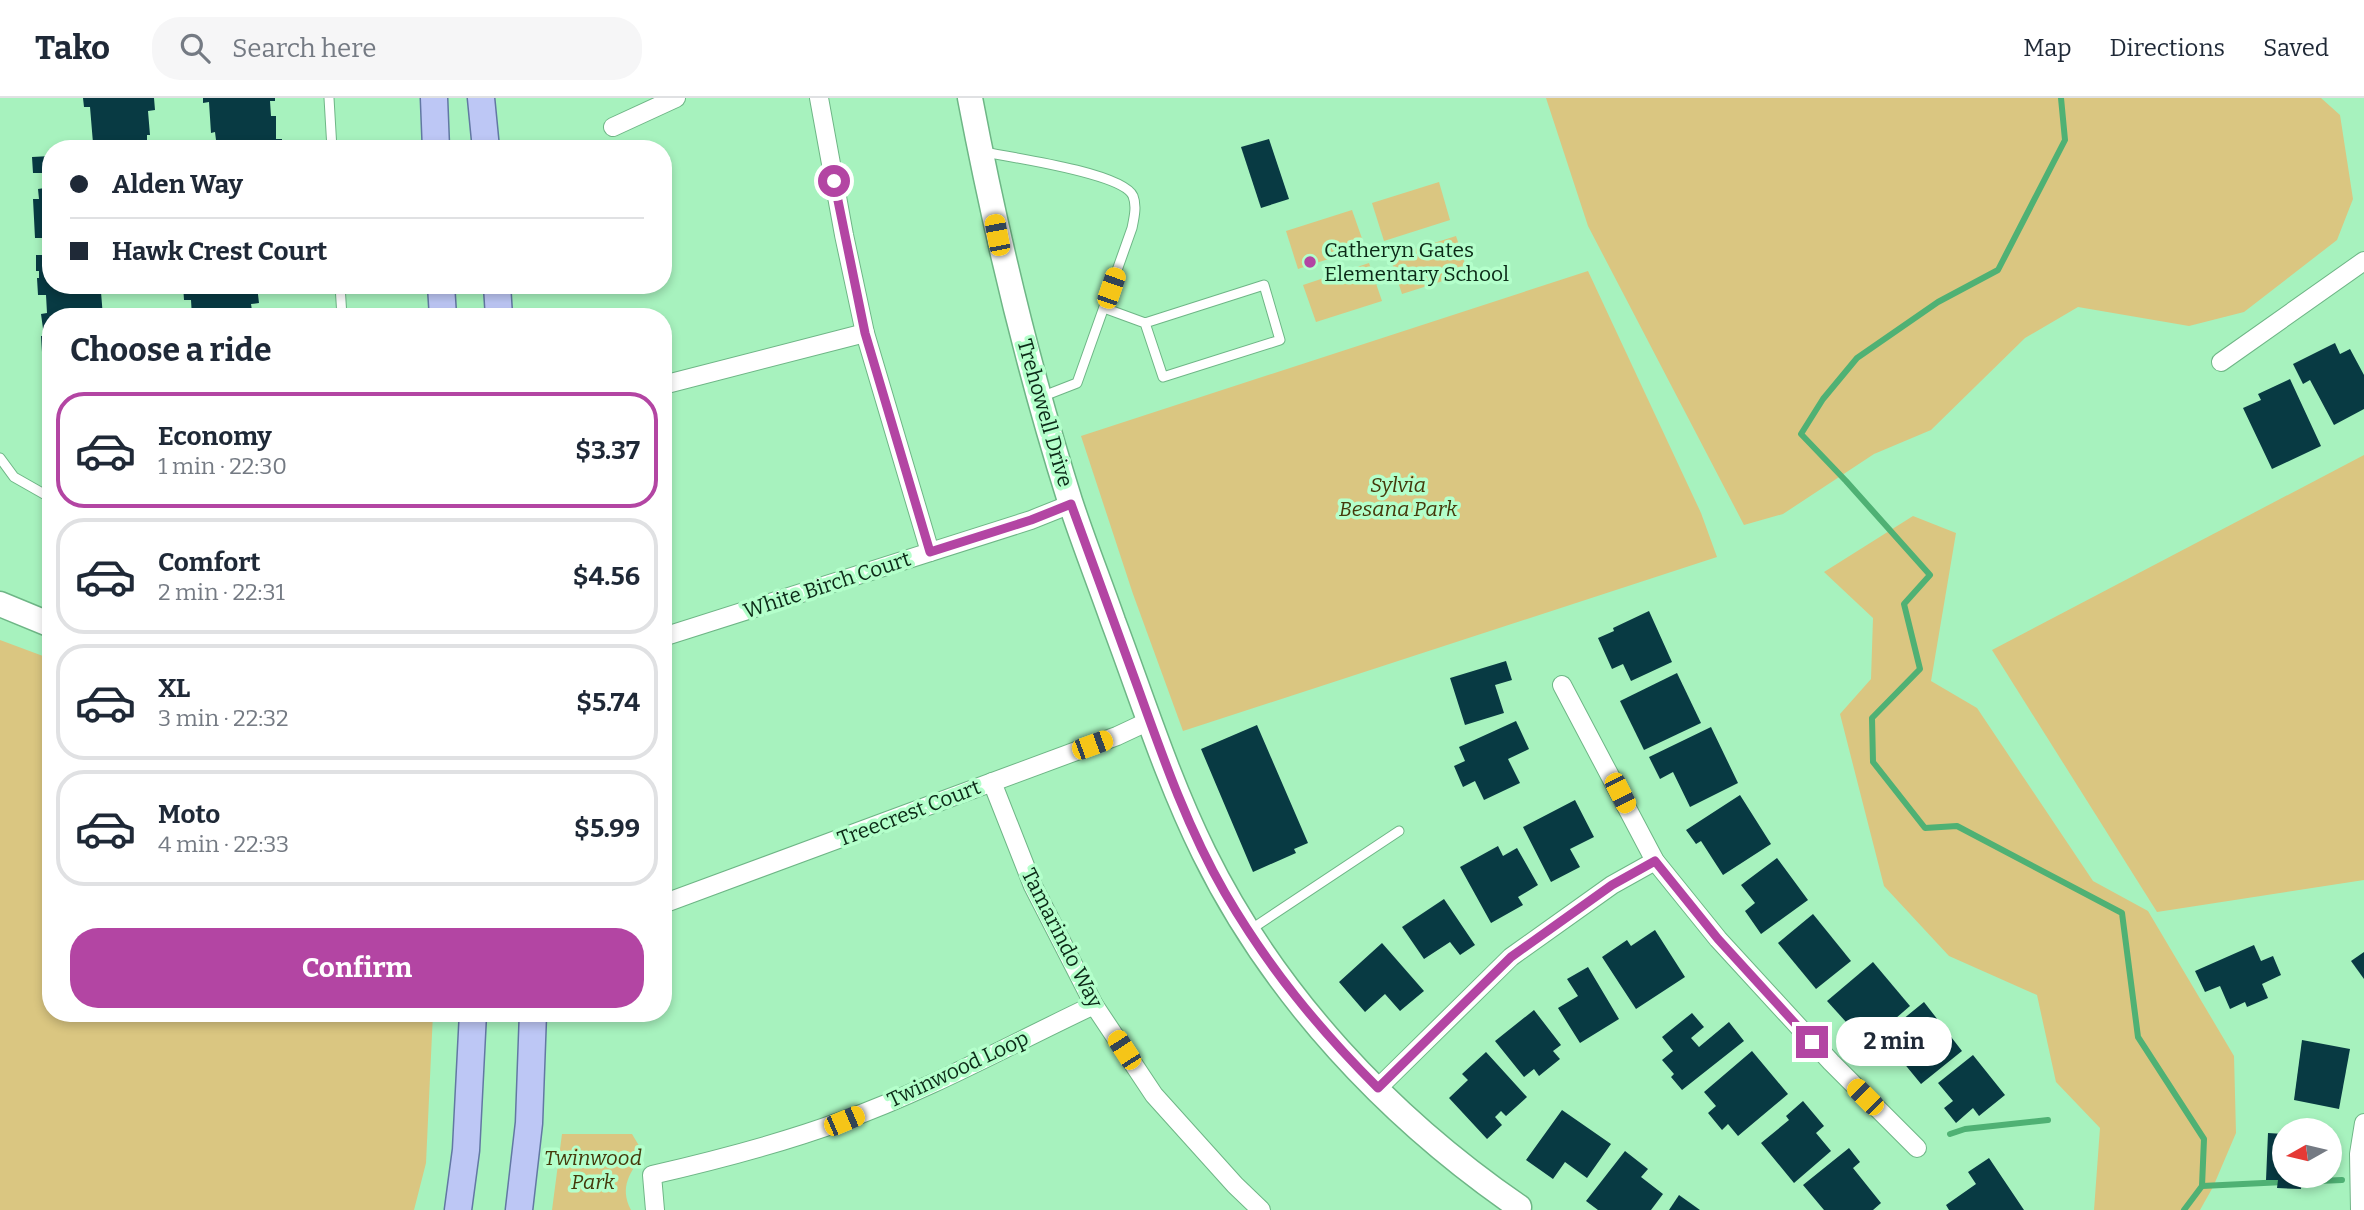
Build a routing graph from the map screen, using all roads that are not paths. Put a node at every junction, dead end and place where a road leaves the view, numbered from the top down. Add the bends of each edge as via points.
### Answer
1 (329, 98) edge
2 (434, 98) edge
3 (481, 98) edge
4 (676, 98) edge
5 (818, 98) edge
6 (970, 98) edge
7 (613, 127) dead end
8 (331, 140) edge
9 (436, 140) edge
10 (484, 140) edge
11 (980, 151) junction
12 (2364, 261) edge
13 (1104, 308) junction
14 (1145, 323) junction
15 (865, 333) junction
16 (2221, 362) dead end
17 (672, 383) edge
18 (1039, 398) junction
19 (0, 458) edge
20 (42, 493) edge
21 (1071, 504) junction
22 (930, 552) junction
23 (0, 604) edge
24 (42, 621) edge
25 (672, 634) edge
26 (1562, 685) dead end
27 (1149, 720) junction
28 (992, 782) junction
29 (1399, 831) dead end
30 (1655, 861) junction
31 (672, 901) edge
32 (1249, 930) junction
33 (1094, 1005) junction
34 (473, 1022) edge
35 (533, 1022) edge
36 (1378, 1088) junction
37 (2364, 1123) edge
38 (1917, 1148) dead end
39 (1520, 1209) edge
40 (458, 1210) edge
41 (519, 1210) edge
42 (654, 1210) edge
43 (1261, 1210) edge
44 (2360, 1210) edge

1 - 8 lane
2 - 9 main road
3 - 10 main road
4 - 7 street
5 - 15 street
6 - 11 street, Trehowell Drive
11 - 13 lane via 1094,174 1124,185 1132,195 1132,228
11 - 18 street, Trehowell Drive
12 - 16 street
13 - 14 lane
13 - 18 lane via 1077,383
14 - 14 lane via 1163,377 1280,340 1264,285
15 - 17 street
15 - 22 street
18 - 21 street, Trehowell Drive
19 - 20 lane via 14,477
21 - 22 street, White Birch Court
21 - 27 street, Trehowell Drive
22 - 25 street, White Birch Court
23 - 24 street
26 - 30 street
27 - 28 street, Treecrest Court
27 - 32 street, Trehowell Drive via 1203,852
28 - 31 street, Treecrest Court
28 - 33 street, Tamarindo Way via 1033,886
29 - 32 lane
30 - 36 street via 1612,885 1511,957
30 - 38 street via 1718,939
32 - 36 street, Trehowell Drive via 1303,1008
33 - 42 street, Twinwood Loop via 943,1079 844,1121 735,1156 653,1175
33 - 43 street, Tamarindo Way via 1154,1095
34 - 40 main road
35 - 41 main road via 529,1123
36 - 39 street, Trehowell Drive via 1412,1123
37 - 44 street via 2359,1154

